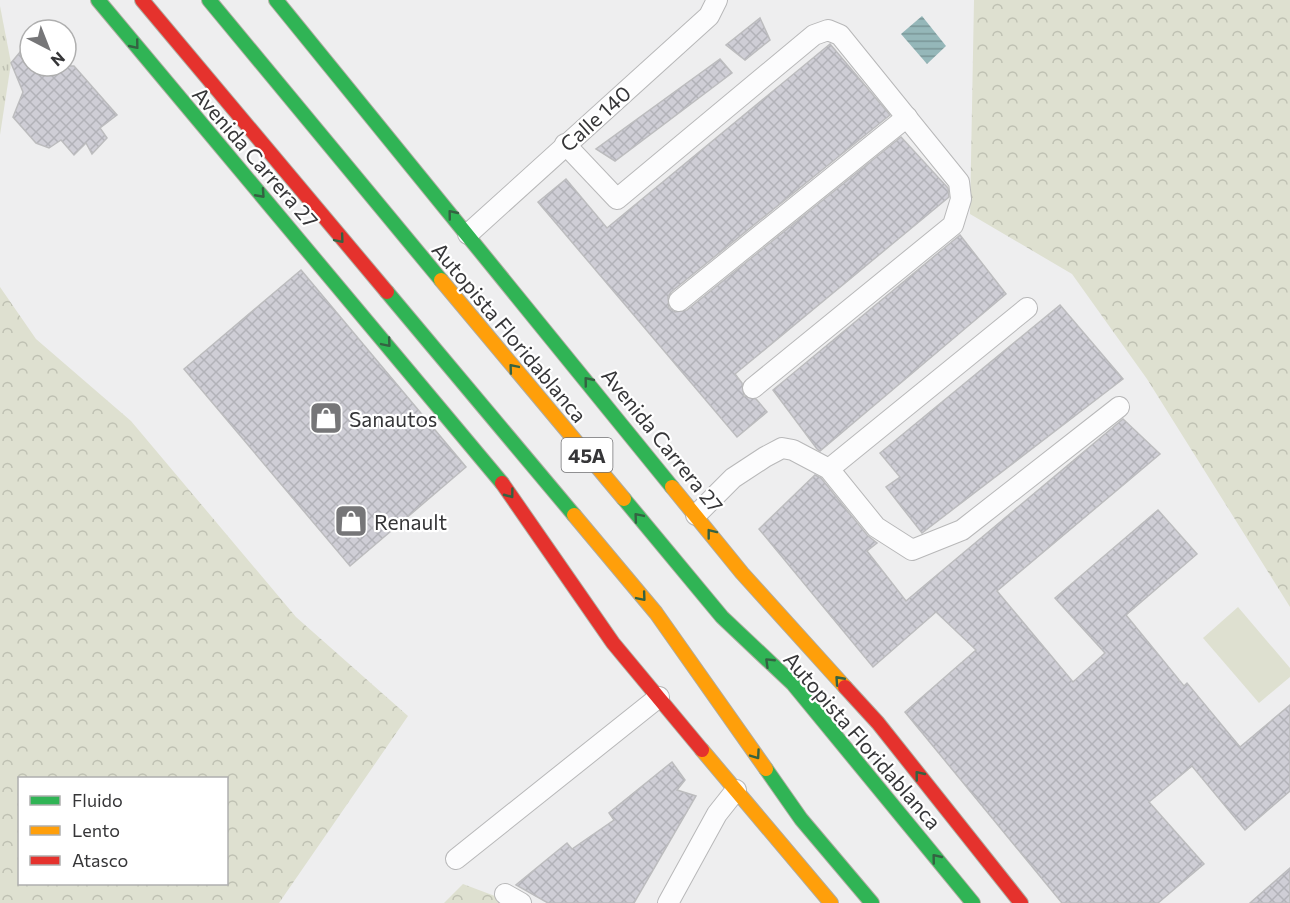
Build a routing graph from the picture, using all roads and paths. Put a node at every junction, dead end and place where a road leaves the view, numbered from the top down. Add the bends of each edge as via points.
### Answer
1 (98, 0) edge
2 (142, 0) edge
3 (209, 0) edge
4 (276, 0) edge
5 (717, 0) edge
6 (907, 117) junction
7 (565, 144) junction
8 (468, 234) junction
9 (679, 301) dead end
10 (1027, 308) dead end
11 (753, 388) dead end
12 (1119, 407) dead end
13 (829, 469) junction
14 (696, 515) junction
15 (659, 697) junction
16 (736, 790) junction
17 (456, 859) dead end
18 (668, 903) edge
19 (831, 903) edge
20 (872, 903) edge
21 (973, 903) edge
22 (1021, 903) edge

1 -> 15 highway, Avenida Carrera 27 via 475,448 613,643
2 -> 20 highway, 45A via 657,613 801,819
21 -> 3 highway, Autopista Floridablanca / 45A via 793,684 715,608
8 -> 4 highway, Avenida Carrera 27
5 - 7 street, Calle 140 via 710,16
6 - 7 street via 840,35 828,30 814,35 617,199
6 - 9 street
6 - 11 street via 959,182 961,199 953,225
7 - 8 street, Calle 140
14 -> 8 highway, Avenida Carrera 27
10 - 13 street
12 - 13 street via 962,531 912,550 876,528
13 - 14 street via 782,448 733,478
22 -> 14 highway, Avenida Carrera 27 via 878,723 741,573
15 - 16 highway, Avenida Carrera 27
15 - 17 street
16 - 18 street via 717,814
16 - 19 highway, Avenida Carrera 27

